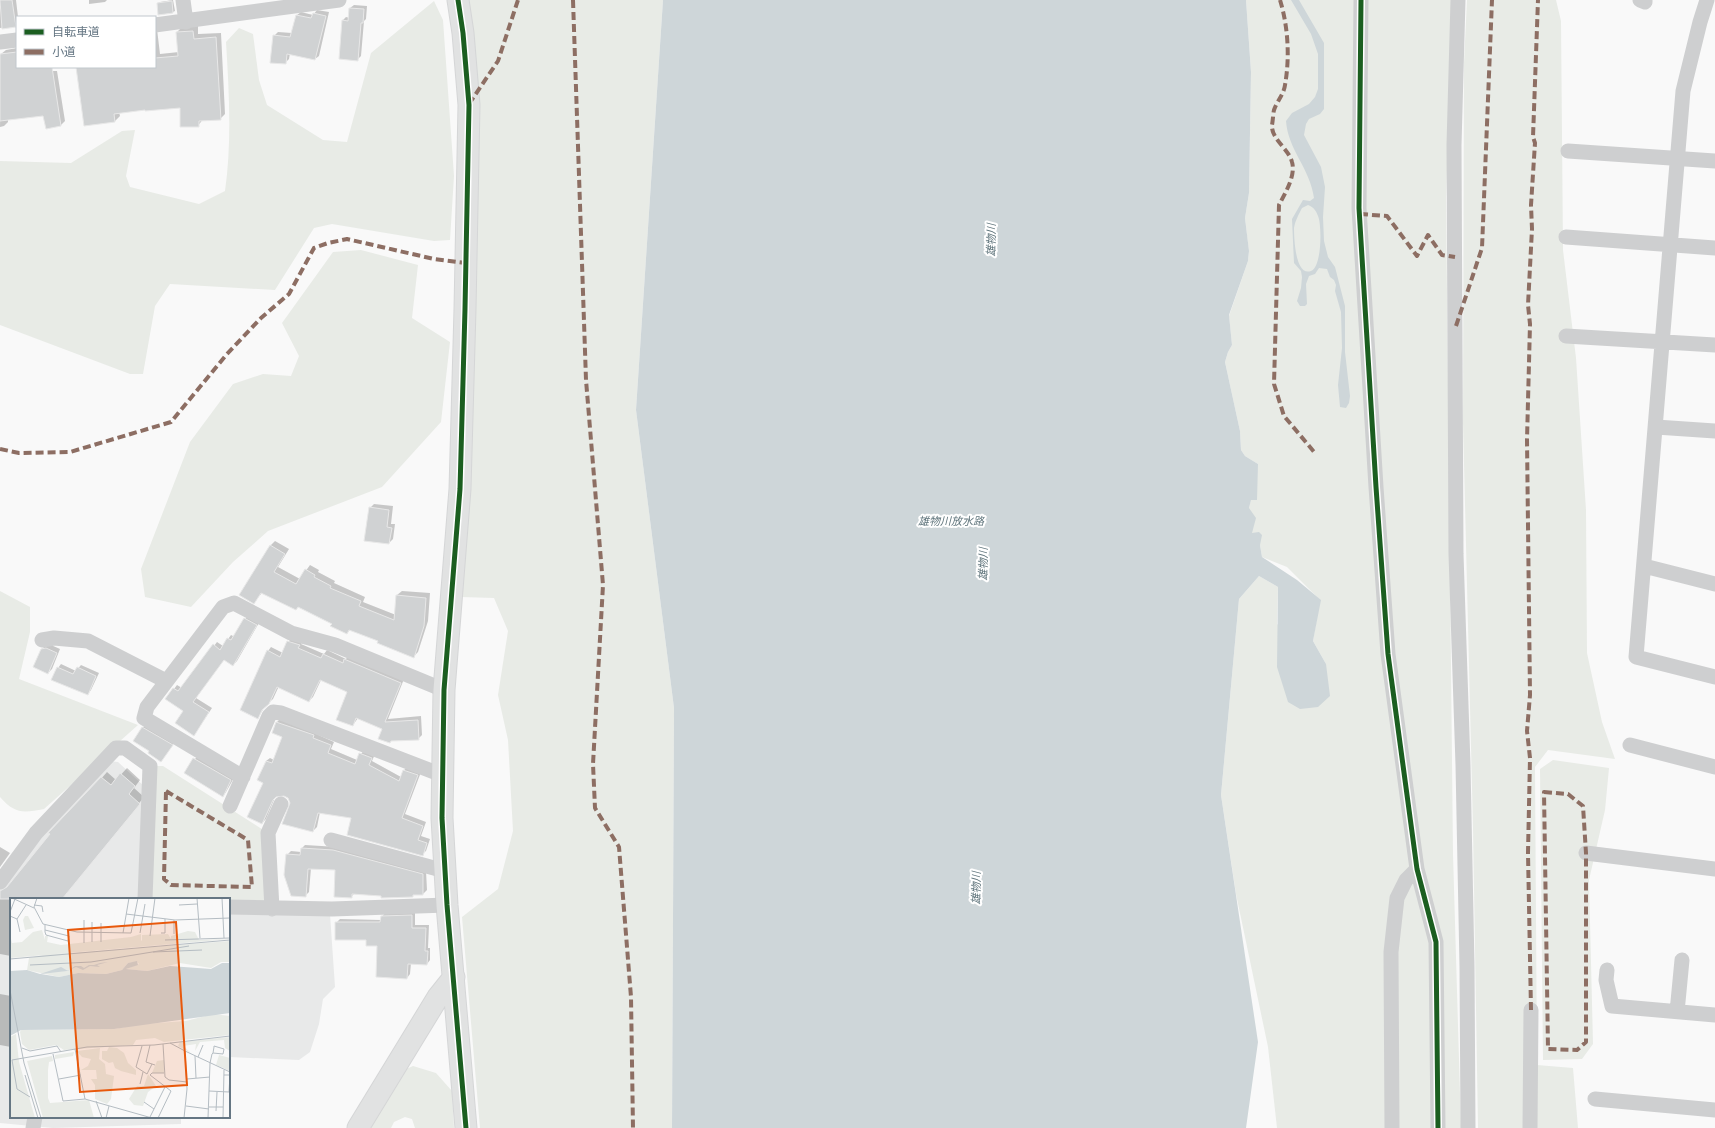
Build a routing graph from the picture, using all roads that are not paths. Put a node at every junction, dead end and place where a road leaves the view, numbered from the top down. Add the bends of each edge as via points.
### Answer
1 (183, 0) edge
2 (339, 0) edge
3 (458, 0) edge
4 (1361, 0) edge
5 (1458, 0) edge
6 (1640, 0) edge
7 (1645, 0) edge
8 (1707, 0) edge
9 (186, 22) junction
10 (156, 25) edge
11 (16, 40) edge
12 (0, 42) edge
13 (1568, 151) dead end
14 (1678, 158) junction
15 (1715, 161) edge
16 (1566, 237) dead end
17 (1670, 244) junction
18 (1715, 248) edge
19 (1566, 336) dead end
20 (1663, 341) junction
21 (1715, 345) edge
22 (1656, 427) junction
23 (1715, 431) edge
24 (1644, 566) junction
25 (1715, 584) edge
26 (42, 640) dead end
27 (1715, 677) edge
28 (166, 681) junction
29 (444, 690) junction
30 (1630, 745) dead end
31 (1715, 767) edge
32 (442, 775) junction
33 (243, 778) junction
34 (281, 804) dead end
35 (230, 806) dead end
36 (331, 840) dead end
37 (1586, 853) dead end
38 (1417, 869) junction
39 (1715, 869) edge
40 (445, 871) junction
41 (0, 882) edge
42 (145, 898) edge
43 (447, 906) junction
44 (230, 907) edge
45 (272, 909) junction
46 (1682, 960) dead end
47 (1607, 970) dead end
48 (454, 977) junction
49 (1531, 1010) dead end
50 (1677, 1012) junction
51 (1715, 1015) edge
52 (1595, 1099) dead end
53 (1715, 1110) edge
54 (35, 1118) edge
55 (33, 1128) edge
56 (358, 1128) edge
57 (466, 1128) edge
58 (1392, 1128) edge
59 (1438, 1128) edge
60 (1468, 1128) edge
61 (1530, 1128) edge

1 - 9 street
2 - 9 street
3 - 29 street via 469,105 466,301 460,489
4 - 38 street via 1359,208 1376,480 1388,654
5 - 60 street via 1454,146 1456,554 1464,773
6 - 7 street
8 - 14 street via 1683,91
9 - 10 street
11 - 12 street
13 - 14 street
14 - 15 street
14 - 17 street
16 - 17 street
17 - 18 street
17 - 20 street
19 - 20 street
20 - 21 street
20 - 22 street
22 - 23 street
22 - 24 street
24 - 25 street
24 - 27 street via 1636,657
26 - 28 street via 54,638 88,641
28 - 29 street via 223,607 234,603 291,633 334,645
28 - 33 street via 147,708 144,718
29 - 32 street
30 - 31 street
32 - 33 street via 273,712 268,716
32 - 40 street
33 - 35 street
34 - 45 street via 268,833
36 - 40 street
37 - 39 street
38 - 58 street via 1406,880 1397,898 1391,952
38 - 59 street via 1436,942
40 - 43 street
41 - 42 street via 36,833 116,748 125,748 150,766
43 - 45 street
43 - 48 street
44 - 45 street
46 - 50 street
47 - 50 street via 1606,980 1612,1006
48 - 56 street via 438,997
48 - 57 street
49 - 61 street
50 - 51 street
52 - 53 street
54 - 55 street

